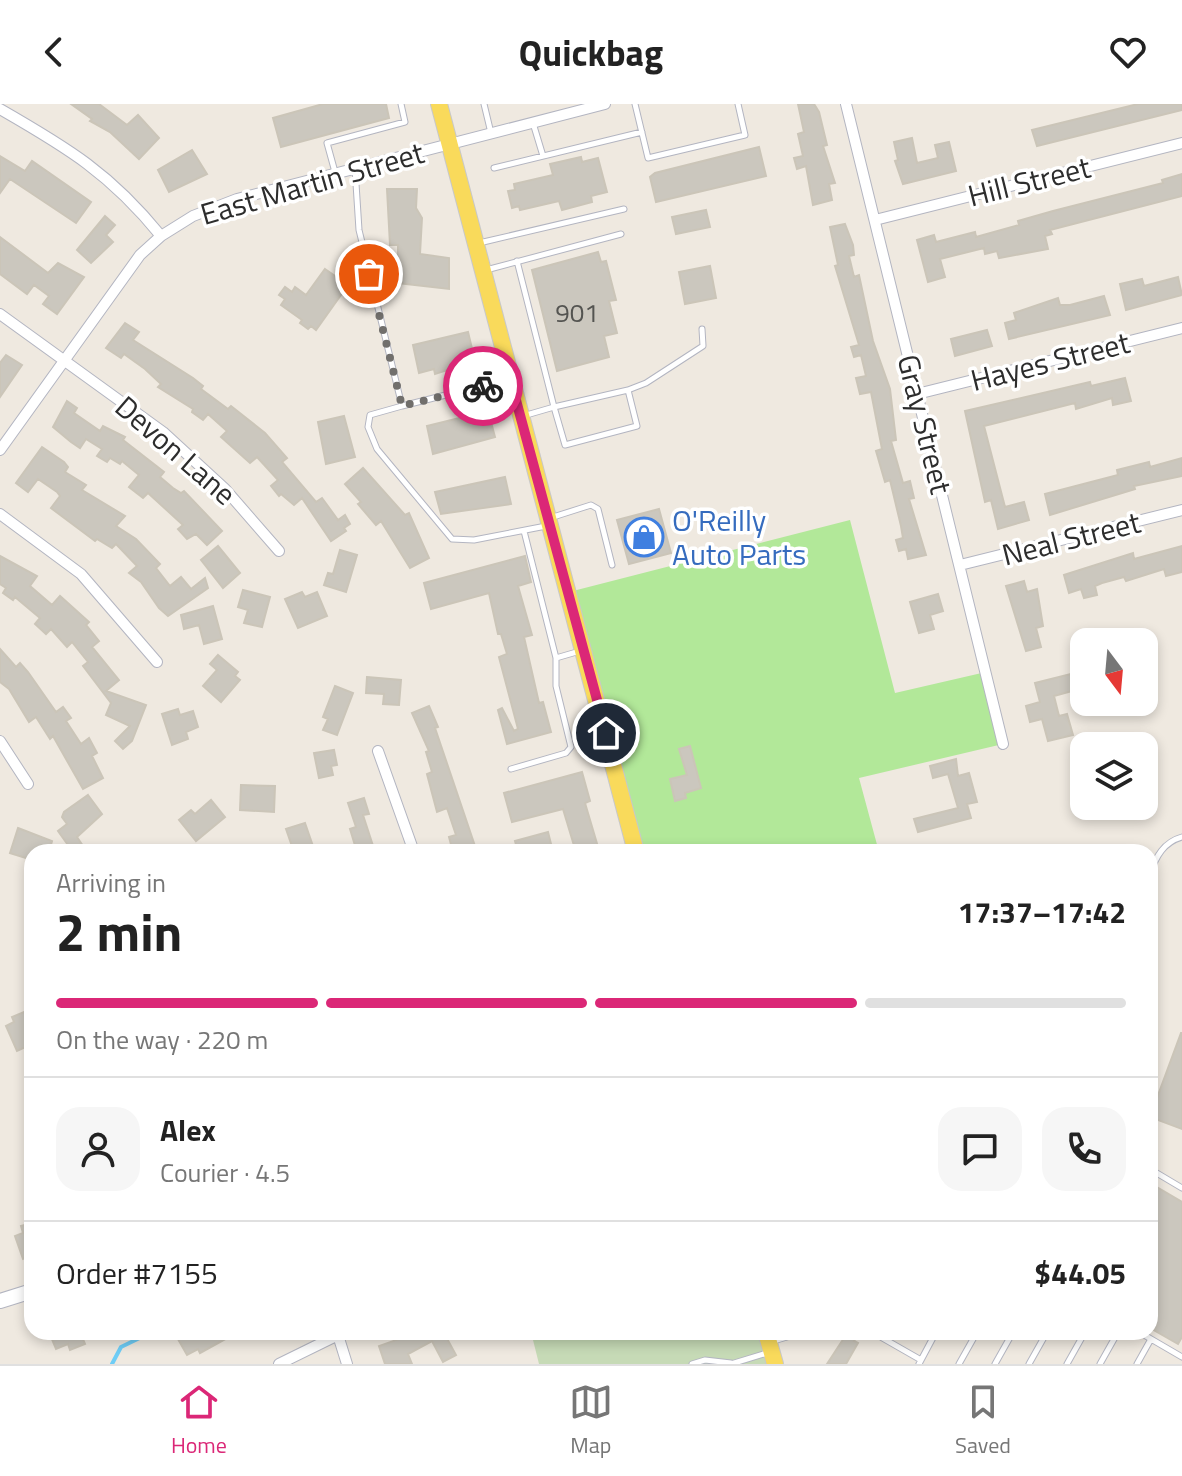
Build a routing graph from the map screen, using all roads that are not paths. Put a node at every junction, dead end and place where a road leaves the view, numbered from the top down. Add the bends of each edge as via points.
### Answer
1 (401, 104) edge
2 (439, 104) edge
3 (484, 104) edge
4 (635, 104) edge
5 (738, 104) edge
6 (846, 104) edge
7 (599, 105) edge
8 (0, 109) edge
9 (533, 122) junction
10 (642, 132) junction
11 (491, 133) junction
12 (1182, 143) edge
13 (448, 144) junction
14 (543, 156) junction
15 (355, 168) junction
16 (494, 168) dead end
17 (336, 173) junction
18 (624, 209) dead end
19 (875, 220) junction
20 (621, 234) dead end
21 (161, 236) junction
22 (474, 244) junction
23 (517, 261) junction
24 (481, 271) junction
25 (0, 314) edge
26 (1182, 328) edge
27 (702, 329) dead end
28 (64, 359) junction
29 (510, 378) junction
30 (628, 390) junction
31 (917, 394) junction
32 (402, 406) junction
33 (554, 407) junction
34 (521, 417) junction
35 (0, 450) edge
36 (1182, 510) edge
37 (0, 514) edge
38 (550, 521) junction
39 (524, 531) junction
40 (279, 551) dead end
41 (612, 565) dead end
42 (960, 565) junction
43 (585, 650) junction
44 (556, 658) junction
45 (157, 662) dead end
46 (0, 741) edge
47 (1003, 744) dead end
48 (378, 751) dead end
49 (511, 769) dead end
50 (28, 784) dead end
51 (1182, 837) edge
52 (411, 844) edge
53 (634, 844) edge
54 (1158, 852) edge
55 (1158, 1174) edge
56 (1182, 1188) edge
57 (24, 1294) edge
58 (0, 1301) edge
59 (326, 1340) edge
60 (340, 1340) edge
61 (885, 1340) edge
62 (932, 1340) edge
63 (972, 1340) edge
64 (1008, 1340) edge
65 (1042, 1340) edge
66 (1080, 1340) edge
67 (1114, 1340) edge
68 (1150, 1340) edge
69 (1153, 1340) edge
70 (770, 1348) edge
71 (1181, 1356) edge
72 (920, 1362) edge
73 (279, 1364) edge
74 (347, 1364) edge
75 (692, 1364) edge
76 (731, 1364) edge
77 (959, 1364) edge
78 (995, 1364) edge
79 (1029, 1364) edge
80 (1067, 1364) edge
81 (1100, 1364) edge
82 (1137, 1364) edge
83 (1175, 1364) edge

1 - 17 lane via 405,122 327,143
2 - 13 main road
3 - 11 lane
4 - 10 lane
5 - 10 lane via 745,135 648,158
6 - 19 street, Gray Street
7 - 9 street, East Martin Street
8 - 21 street via 85,160
9 - 11 street, East Martin Street
9 - 14 lane
10 - 14 lane
11 - 13 street, East Martin Street
12 - 19 street, Hill Street
13 - 15 street, East Martin Street
13 - 22 main road
14 - 16 lane
15 - 17 street, East Martin Street
15 - 32 lane via 359,230
17 - 21 street, East Martin Street via 219,205
18 - 22 lane
19 - 31 street, Gray Street
20 - 23 lane
21 - 28 street, East Martin Street via 121,277
22 - 24 main road
23 - 24 lane
23 - 33 lane
24 - 29 main road
25 - 28 street, Devon Lane
26 - 31 street, Hayes Street
27 - 30 lane via 703,346
28 - 35 street, East Martin Street
28 - 40 street, Devon Lane via 196,459
29 - 32 lane
29 - 34 main road
30 - 33 lane
30 - 33 lane via 637,426 565,445
31 - 42 street, Gray Street
32 - 39 lane via 370,415 371,440 452,539
33 - 34 lane
34 - 38 main road
36 - 42 street, Neal Street
37 - 45 street via 81,574
38 - 39 lane
38 - 41 lane via 591,505 598,509
38 - 43 main road
39 - 44 lane
42 - 47 street, Gray Street
43 - 44 lane
43 - 53 main road
44 - 49 lane via 556,686 570,751
46 - 50 street
48 - 52 street
51 - 54 lane
55 - 56 lane
57 - 58 street
59 - 73 street
60 - 74 street
61 - 72 lane
62 - 72 lane
63 - 77 lane
64 - 78 lane
65 - 79 lane
66 - 80 lane
67 - 81 lane
68 - 82 lane
69 - 71 lane
70 - 76 lane
71 - 83 lane
75 - 76 lane

